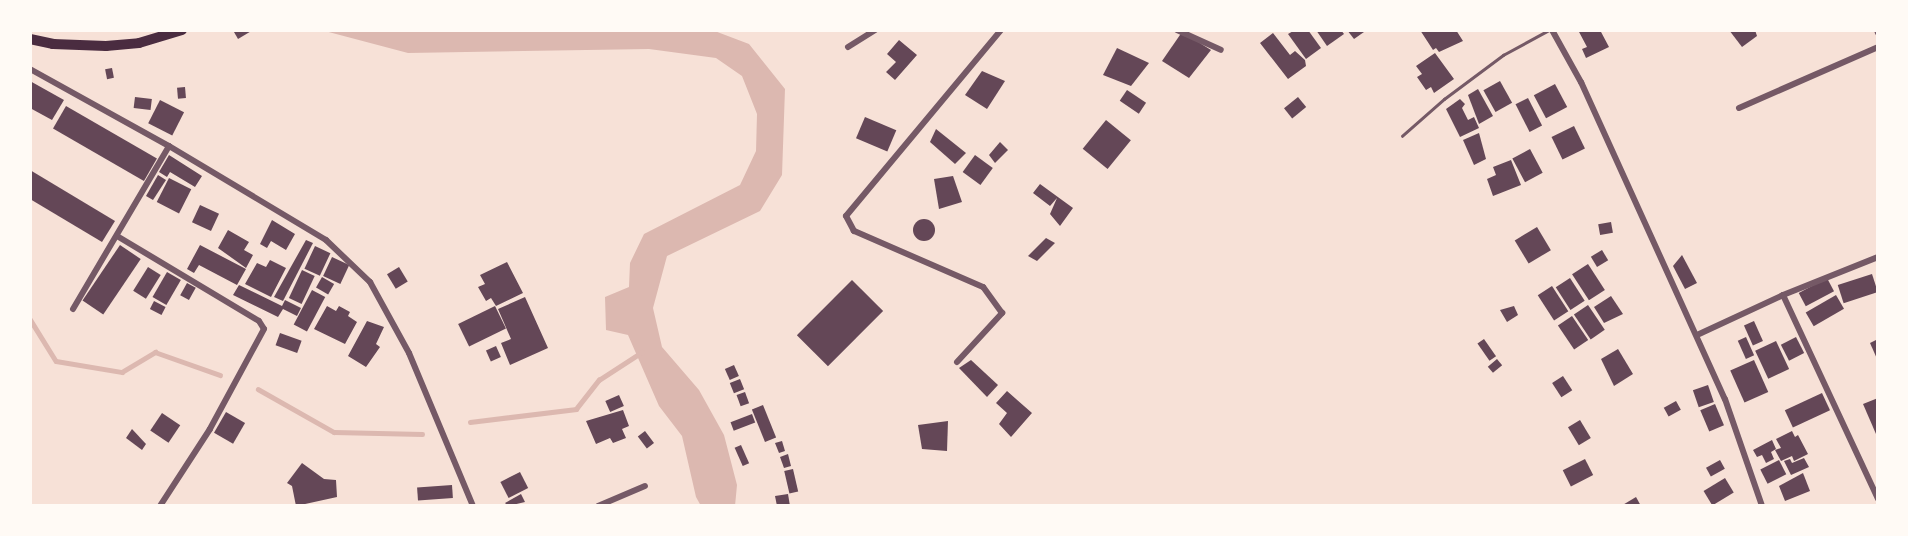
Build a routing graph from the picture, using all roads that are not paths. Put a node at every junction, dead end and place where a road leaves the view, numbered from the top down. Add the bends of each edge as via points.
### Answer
1 (182, 30) edge
2 (876, 30) edge
3 (1001, 30) edge
4 (1177, 30) edge
5 (1551, 30) edge
6 (30, 39) edge
7 (848, 47) dead end
8 (1878, 47) edge
9 (1221, 50) dead end
10 (30, 69) edge
11 (1739, 108) dead end
12 (1402, 136) dead end
13 (169, 146) junction
14 (117, 236) junction
15 (1877, 258) edge
16 (1878, 266) edge
17 (1783, 295) junction
18 (73, 309) dead end
19 (1697, 335) junction
20 (957, 362) dead end
21 (645, 486) dead end
22 (1878, 499) edge
23 (160, 506) edge
24 (473, 506) edge
25 (598, 506) edge
26 (1762, 506) edge

1 - 6 main road via 139,43 106,46
2 - 7 street
3 - 20 street via 846,216 854,231 984,287 1002,313
4 - 9 street
5 - 12 lane via 1503,55
5 - 19 street via 1581,82
8 - 11 street
10 - 13 street
13 - 14 street
13 - 24 street via 326,240 370,282 409,353
14 - 18 street
14 - 23 street via 264,328 210,429
15 - 16 street
15 - 17 street
17 - 19 street
17 - 22 street
19 - 26 street via 1725,398
21 - 25 street

